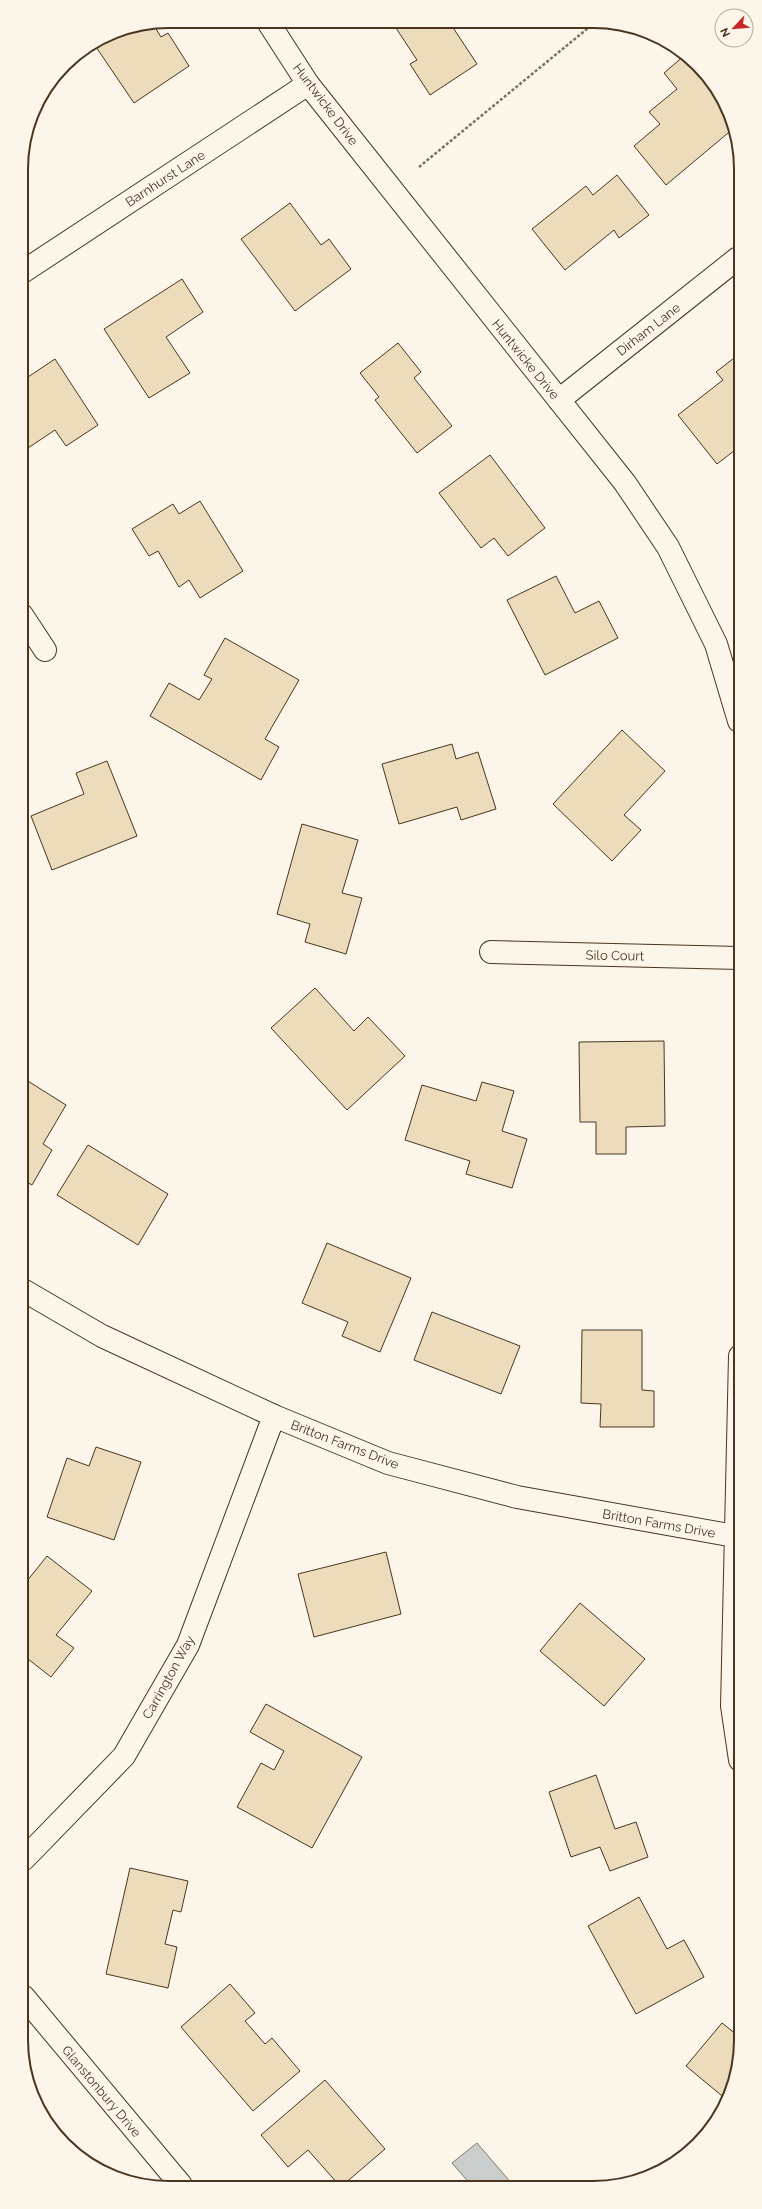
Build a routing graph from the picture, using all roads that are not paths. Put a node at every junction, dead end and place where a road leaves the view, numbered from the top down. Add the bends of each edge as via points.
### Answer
1 (272, 28) edge
2 (308, 84) junction
3 (734, 261) edge
4 (28, 269) edge
5 (559, 400) junction
6 (28, 624) edge
7 (45, 650) dead end
8 (734, 704) edge
9 (491, 952) dead end
10 (734, 958) edge
11 (28, 1293) edge
12 (274, 1416) junction
13 (734, 1536) edge
14 (734, 1650) edge
15 (734, 1720) edge
16 (28, 1855) edge
17 (28, 2002) edge
18 (178, 2181) edge

1 - 2 street, Huntwicke Drive
2 - 4 street, Barnhurst Lane
2 - 5 street, Huntwicke Drive
3 - 5 street, Dirham Lane
5 - 8 street, Huntwicke Drive via 625,483 668,547 716,644
6 - 7 street
9 - 10 street, Silo Court
11 - 12 street, Britton Farms Drive via 102,1336
12 - 13 street, Britton Farms Drive via 388,1463 517,1497
12 - 16 street, Carrington Way via 188,1645 124,1756
14 - 15 street
17 - 18 street, Glanstonbury Drive

